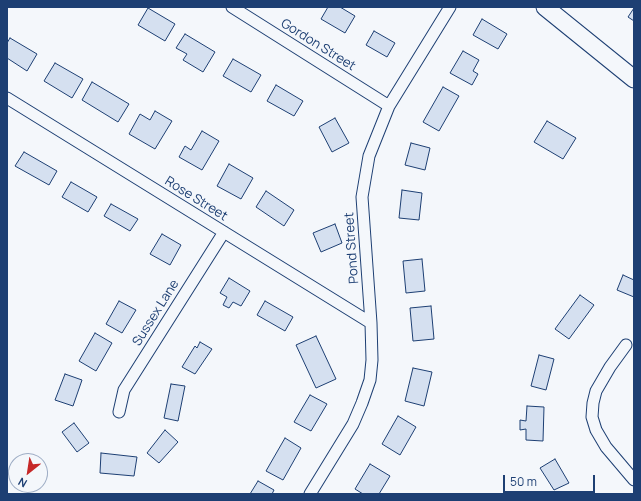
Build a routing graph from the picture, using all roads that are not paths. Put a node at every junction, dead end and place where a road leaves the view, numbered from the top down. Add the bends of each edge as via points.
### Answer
1 (232, 7) edge
2 (450, 7) edge
3 (545, 7) edge
4 (634, 79) edge
5 (7, 98) edge
6 (389, 106) junction
7 (224, 232) junction
8 (371, 323) junction
9 (626, 345) dead end
10 (119, 412) dead end
11 (634, 480) edge
12 (310, 494) edge

1 - 6 street, Gordon Street
2 - 6 street, Pond Street
3 - 4 main road
5 - 7 street, Rose Street
6 - 8 street, Pond Street via 369,156 362,197
7 - 8 street, Rose Street
7 - 10 street, Sussex Lane via 124,390
8 - 12 street, Pond Street via 370,380 362,403 353,424
9 - 11 street via 596,391 592,417 606,447

